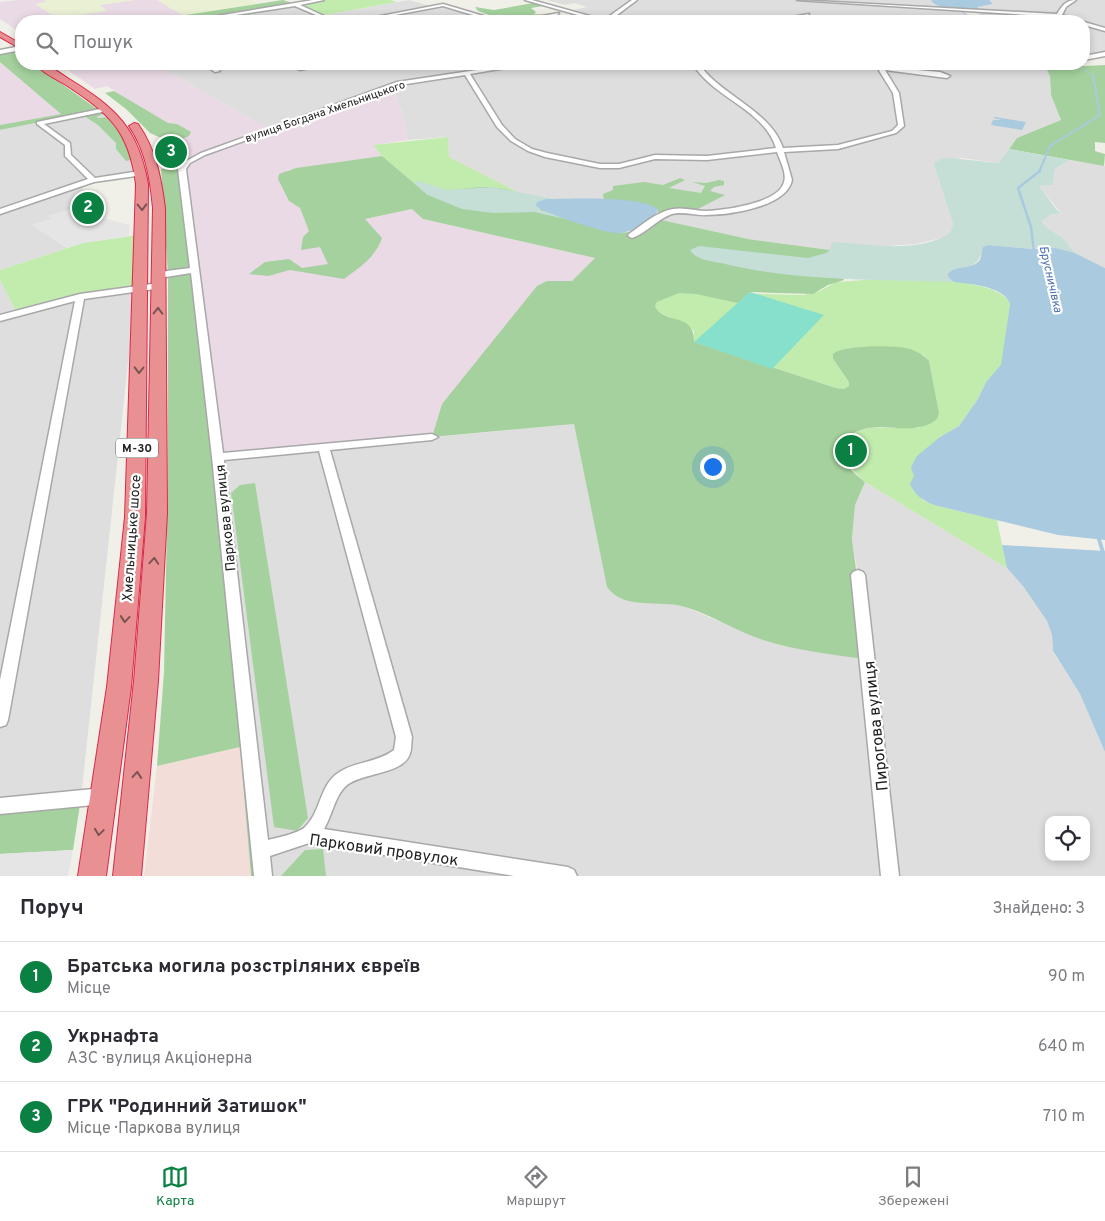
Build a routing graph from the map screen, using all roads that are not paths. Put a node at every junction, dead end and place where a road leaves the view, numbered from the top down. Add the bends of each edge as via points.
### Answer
1 (322, 0) edge
2 (527, 0) edge
3 (635, 0) edge
4 (799, 0) edge
5 (1074, 0) edge
6 (295, 4) junction
7 (557, 14) dead end
8 (227, 15) edge
9 (320, 15) edge
10 (389, 15) edge
11 (478, 15) edge
12 (551, 15) edge
13 (582, 15) edge
14 (613, 15) edge
15 (807, 15) edge
16 (1043, 15) edge
17 (1060, 15) edge
18 (1090, 26) edge
19 (1105, 30) edge
20 (0, 34) edge
21 (15, 44) edge
22 (15, 49) edge
23 (0, 50) edge
24 (1105, 54) edge
25 (1090, 58) edge
26 (1090, 60) edge
27 (1105, 61) edge
28 (48, 70) edge
29 (61, 70) edge
30 (481, 70) edge
31 (699, 70) edge
32 (882, 70) edge
33 (910, 70) edge
34 (466, 72) junction
35 (947, 76) dead end
36 (105, 110) junction
37 (780, 150) junction
38 (188, 162) joint
39 (148, 172) junction
40 (93, 180) junction
41 (0, 212) edge
42 (632, 236) dead end
43 (195, 270) junction
44 (153, 283) junction
45 (80, 297) junction
46 (0, 318) edge
47 (432, 438) dead end
48 (324, 448) junction
49 (218, 457) junction
50 (858, 575) dead end
51 (0, 720) edge
52 (104, 796) junction
53 (0, 806) edge
54 (309, 836) junction
55 (261, 851) junction
56 (92, 876) edge
57 (127, 876) edge
58 (263, 876) edge
59 (568, 876) edge
60 (890, 876) edge

1 - 6 street
2 - 13 street
3 - 14 street
4 - 15 street
4 - 16 street
5 - 17 street via 1064,6
6 - 8 street
6 - 9 street
7 - 12 street
10 - 11 street via 443,5
18 - 19 street
20 - 21 highway
22 - 23 street
24 - 25 street
26 - 27 street
28 - 36 highway, Хмельницьке шосе / М-30
29 - 39 highway, Хмельницьке шосе / М-30 via 99,94 128,119 143,139
30 - 34 street, вулиця Богдана Хмельницького
31 - 37 street via 762,123 775,137
32 - 37 street via 896,93 901,126 897,131 838,147
33 - 35 street
34 - 37 street via 504,132 527,148 553,156 614,166 652,157 707,158
34 - 38 street, вулиця Богдана Хмельницького via 394,85
36 - 39 highway, Хмельницьке шосе / М-30 via 131,141
36 - 40 street via 39,123 68,144 68,156
37 - 42 street via 789,179 786,187 771,199 716,213 670,212
38 - 43 street, Паркова вулиця via 182,169
39 - 40 street
39 - 44 highway, Хмельницьке шосе / М-30 via 142,210
40 - 41 street
43 - 44 street
43 - 49 street, Паркова вулиця
44 - 45 street
44 -> 52 highway, Хмельницьке шосе / М-30 via 119,687
57 -> 44 highway, Хмельницьке шосе / М-30 via 146,681 156,513
45 - 46 street
45 - 51 street
47 - 48 street
48 - 49 street
48 - 54 street via 404,737 402,754 392,763 341,779
49 - 55 street, Паркова вулиця
50 - 60 street, Пирогова вулиця
52 - 53 street
52 -> 56 highway, Хмельницьке шосе / М-30
54 - 55 street, Парковий провулок
54 - 59 street, Парковий провулок
55 - 58 street, Паркова вулиця

